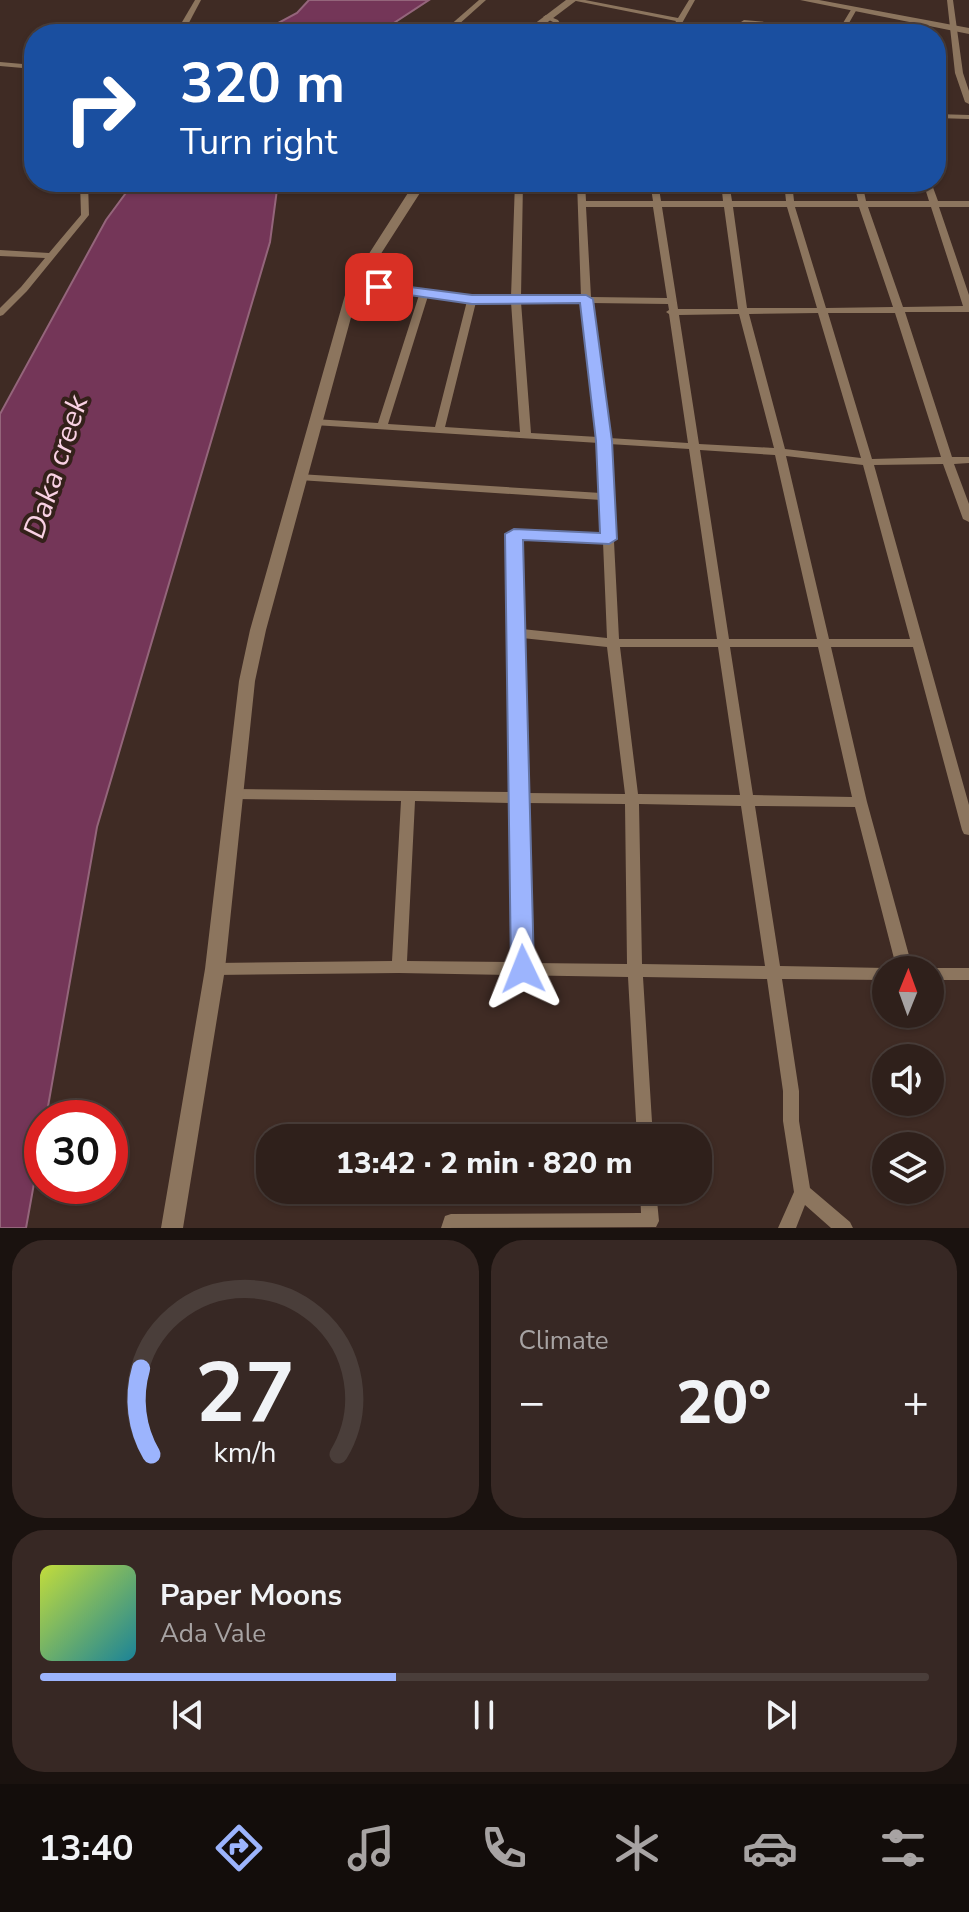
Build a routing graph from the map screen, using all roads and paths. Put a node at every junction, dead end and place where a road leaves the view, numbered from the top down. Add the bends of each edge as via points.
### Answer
1 (198, 0) edge
2 (483, 0) edge
3 (573, 0) edge
4 (692, 0) edge
5 (805, 0) edge
6 (950, 0) edge
7 (854, 9) junction
8 (546, 17) junction
9 (680, 20) junction
10 (185, 24) edge
11 (455, 24) edge
12 (538, 24) edge
13 (558, 24) edge
14 (678, 24) edge
15 (848, 24) edge
16 (931, 24) edge
17 (946, 27) edge
18 (951, 28) junction
19 (969, 31) edge
20 (0, 64) edge
21 (24, 66) edge
22 (969, 102) edge
23 (946, 116) edge
24 (969, 117) edge
25 (84, 192) edge
26 (415, 192) edge
27 (519, 192) edge
28 (581, 192) edge
29 (655, 192) edge
30 (727, 192) edge
31 (789, 192) edge
32 (860, 192) edge
33 (929, 192) edge
34 (861, 202) junction
35 (932, 203) junction
36 (582, 204) junction
37 (729, 204) junction
38 (790, 204) junction
39 (969, 204) edge
40 (657, 205) junction
41 (0, 253) edge
42 (52, 256) junction
43 (356, 284) junction
44 (424, 294) junction
45 (0, 297) edge
46 (15, 298) junction
47 (472, 299) junction
48 (586, 299) junction
49 (516, 300) junction
50 (670, 306) junction
51 (821, 309) junction
52 (899, 309) junction
53 (969, 309) edge
54 (743, 311) junction
55 (0, 313) edge
56 (314, 422) junction
57 (382, 427) junction
58 (439, 430) junction
59 (526, 436) junction
60 (604, 441) junction
61 (692, 446) junction
62 (780, 452) junction
63 (969, 460) edge
64 (868, 462) junction
65 (946, 462) junction
66 (299, 477) junction
67 (607, 497) junction
68 (969, 519) edge
69 (609, 539) junction
70 (516, 633) junction
71 (722, 642) junction
72 (823, 642) junction
73 (613, 643) junction
74 (918, 643) junction
75 (233, 794) junction
76 (632, 797) junction
77 (408, 798) junction
78 (518, 798) junction
79 (746, 802) junction
80 (860, 802) junction
81 (969, 830) edge
82 (901, 956) edge
83 (399, 967) junction
84 (215, 969) junction
85 (523, 969) junction
86 (635, 972) junction
87 (771, 973) junction
88 (872, 974) edge
89 (944, 974) edge
90 (969, 974) edge
91 (644, 1124) edge
92 (802, 1192) junction
93 (649, 1204) edge
94 (172, 1228) edge
95 (450, 1228) edge
96 (787, 1228) edge
97 (844, 1228) edge

1 - 10 street
2 - 11 street
3 - 8 street
3 - 9 street
4 - 9 street
5 - 7 street
6 - 18 street
7 - 15 street
7 - 16 street
8 - 12 street
8 - 13 street
9 - 14 street
17 - 18 street
18 - 19 street
18 - 22 street
20 - 21 street
23 - 24 street
25 - 42 street via 85,215
26 - 43 street
27 - 49 street
28 - 36 street
29 - 40 street
30 - 37 street
31 - 38 street
32 - 34 street
33 - 35 street
34 - 35 street
34 - 38 street
34 - 52 street
35 - 39 street
35 - 53 street
36 - 40 street
36 - 48 street
37 - 38 street
37 - 40 street
37 - 54 street
38 - 51 street
40 - 50 street
41 - 42 street
42 - 46 street
43 - 44 street
43 - 56 street
44 - 47 street
44 - 57 street
45 - 46 street
46 - 55 street
47 - 49 street
47 - 58 street
48 - 49 street
48 - 50 street
48 - 60 street
49 - 59 street
50 - 54 street
50 - 61 street
51 - 52 street
51 - 54 street
51 - 64 street
52 - 53 street
52 - 65 street
54 - 62 street
56 - 57 street
56 - 66 street
57 - 58 street
58 - 59 street
59 - 60 street
60 - 61 street
60 - 67 street
61 - 62 street
61 - 71 street
62 - 64 street
62 - 72 street
63 - 65 street
64 - 65 street
64 - 74 street
65 - 68 street
66 - 67 street
66 - 75 street via 247,681
67 - 69 street
69 - 70 street via 514,534
69 - 73 street
70 - 73 street
70 - 78 street
71 - 72 street
71 - 73 street
71 - 79 street
72 - 74 street
72 - 80 street
73 - 76 street
74 - 81 street
75 - 77 street
75 - 84 street
76 - 78 street
76 - 79 street
76 - 86 street
77 - 78 street
77 - 83 street
78 - 85 street
79 - 80 street
79 - 87 street
80 - 82 street
83 - 84 street
83 - 85 street
84 - 94 street
85 - 86 street
86 - 87 street
86 - 91 street
87 - 88 street
87 - 92 street
89 - 90 street
92 - 96 street
92 - 97 street
93 - 95 street via 650,1221 451,1222

